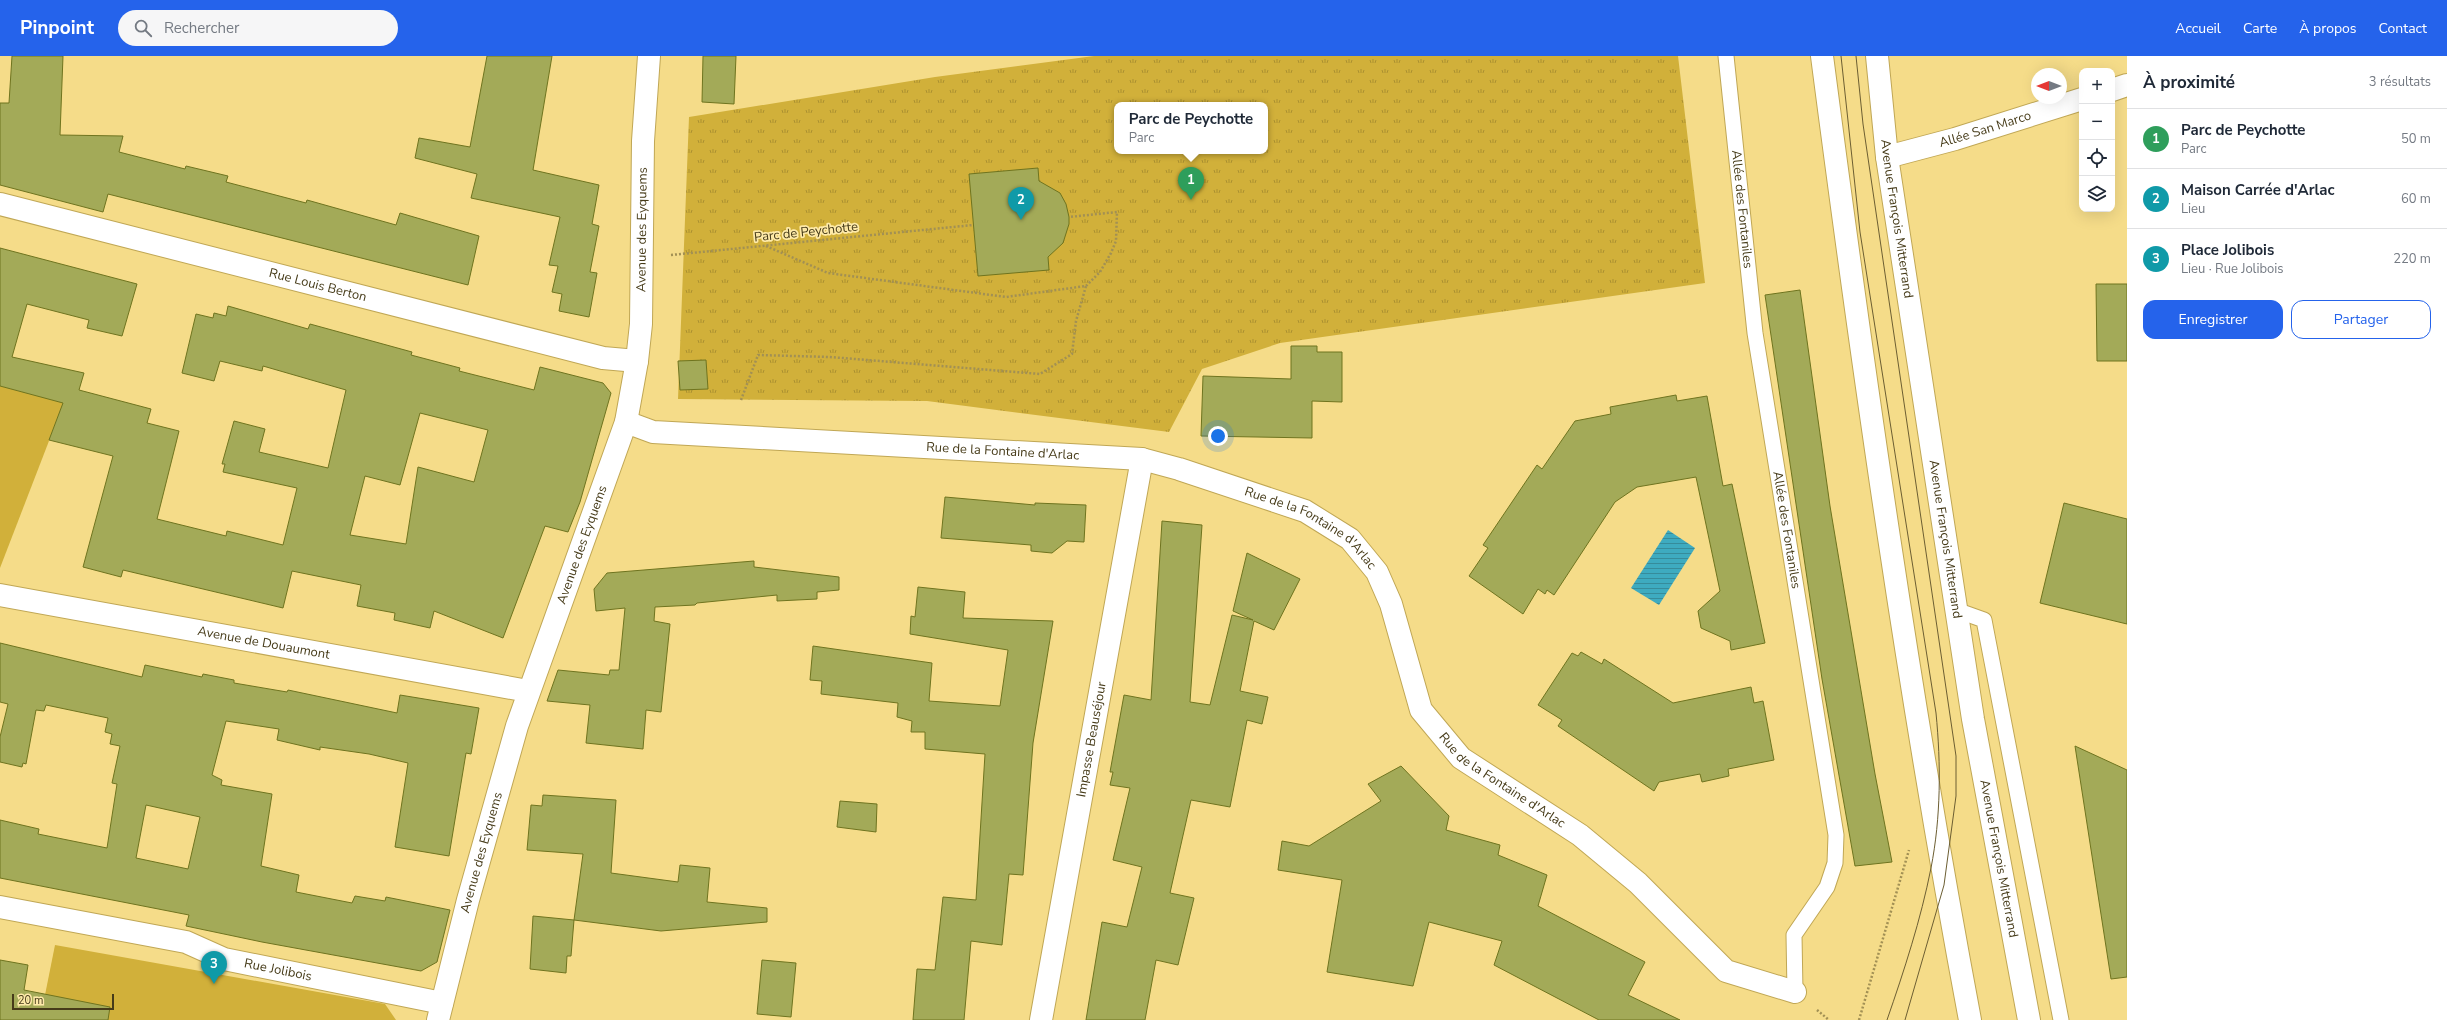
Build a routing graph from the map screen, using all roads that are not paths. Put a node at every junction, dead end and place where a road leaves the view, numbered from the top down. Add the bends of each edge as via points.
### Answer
1 (649, 56) edge
2 (1726, 56) edge
3 (1822, 56) edge
4 (1877, 56) edge
5 (2127, 85) edge
6 (2115, 89) edge
7 (2079, 100) edge
8 (1887, 157) junction
9 (0, 204) edge
10 (637, 361) junction
11 (626, 422) junction
12 (1142, 458) junction
13 (0, 595) edge
14 (1956, 610) junction
15 (528, 691) junction
16 (0, 907) edge
17 (1795, 992) joint
18 (440, 1011) edge
19 (1041, 1020) edge
20 (1970, 1020) edge
21 (2029, 1020) edge
22 (2061, 1020) edge

1 - 10 street, Avenue des Eyquems via 643,141 641,324
2 - 17 lane, Allée des Fontaniles via 1755,333 1836,835 1835,863 1827,887 1794,936
3 - 20 street via 1856,318 1917,719
4 - 8 street, Avenue François Mitterrand
5 - 6 street
7 - 8 street, Allée San Marco via 1955,139
8 - 14 street, Avenue François Mitterrand
9 - 10 street, Rue Louis Berton via 603,358
10 - 11 street, Avenue des Eyquems
11 - 12 street, Rue de la Fontaine d'Arlac via 653,432
11 - 15 street, Avenue des Eyquems
12 - 17 street, Rue de la Fontaine d'Arlac via 1305,511 1350,539 1377,572 1391,604 1421,710 1461,758 1580,835 1638,883 1726,971
12 - 19 street, Impasse Beauséjour
13 - 15 street, Avenue de Douaumont
14 - 21 street, Avenue François Mitterrand via 1973,719
14 - 22 lane via 1984,620
15 - 18 street, Avenue des Eyquems via 501,781
16 - 18 street, Rue Jolibois via 186,942 224,959

